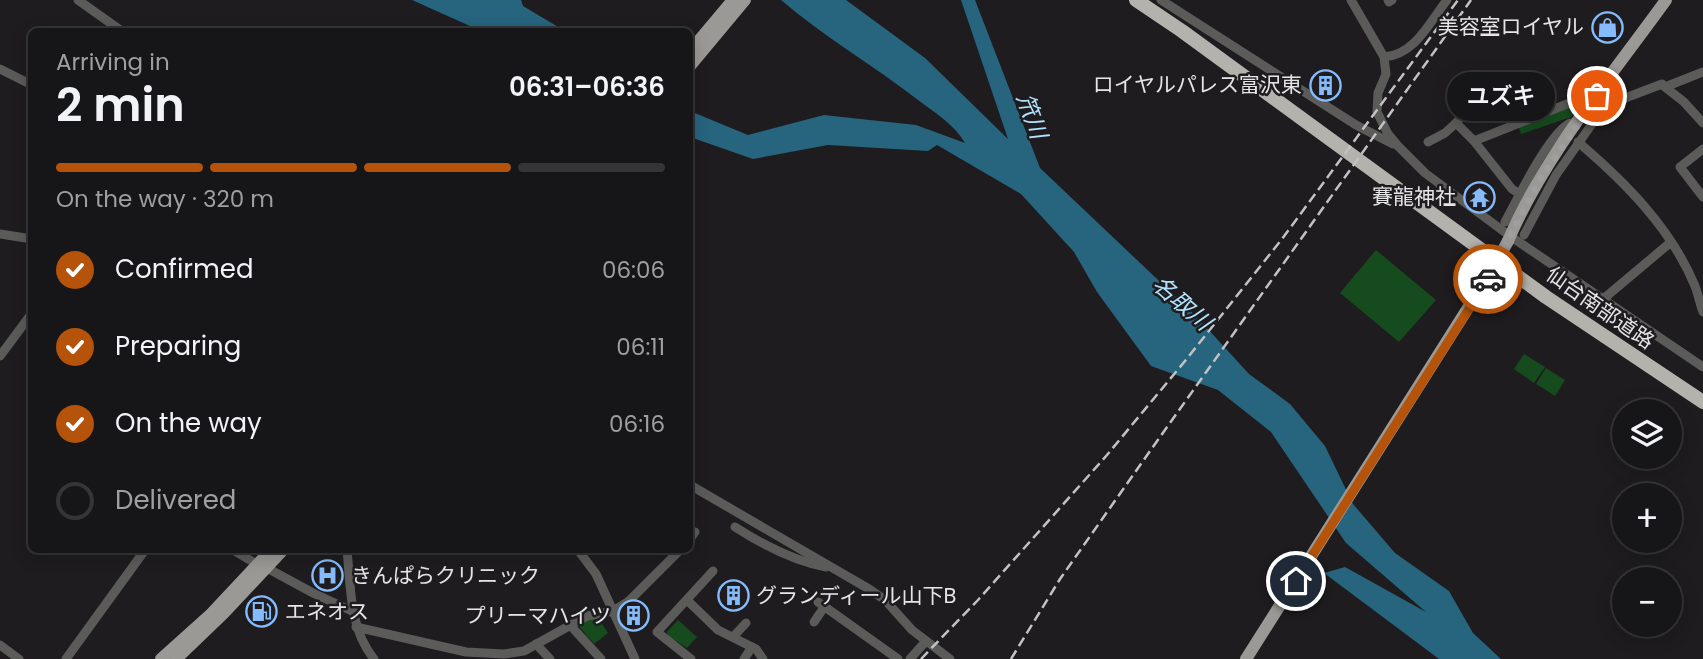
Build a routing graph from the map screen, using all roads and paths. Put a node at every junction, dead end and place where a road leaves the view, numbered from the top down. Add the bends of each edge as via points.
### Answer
1 (78, 0) edge
2 (733, 0) edge
3 (745, 0) edge
4 (1136, 0) edge
5 (1161, 0) edge
6 (1351, 0) edge
7 (1447, 0) edge
8 (1666, 0) edge
9 (117, 28) edge
10 (693, 47) edge
11 (1384, 57) junction
12 (693, 62) edge
13 (0, 69) edge
14 (1701, 74) edge
15 (28, 83) edge
16 (1665, 87) junction
17 (1478, 94) dead end
18 (1595, 106) junction
19 (1456, 123) junction
20 (1703, 124) edge
21 (1576, 126) junction
22 (1474, 141) junction
23 (1428, 142) dead end
24 (1578, 142) junction
25 (1398, 146) junction
26 (1703, 149) edge
27 (1520, 194) junction
28 (1703, 197) edge
29 (1504, 222) dead end
30 (0, 234) edge
31 (1524, 235) dead end
32 (28, 238) edge
33 (1509, 239) junction
34 (1671, 242) junction
35 (1699, 284) edge
36 (1602, 300) junction
37 (1703, 312) edge
38 (28, 321) edge
39 (0, 356) edge
40 (1703, 367) edge
41 (1703, 402) edge
42 (693, 487) edge
43 (734, 527) dead end
44 (143, 553) edge
45 (238, 553) edge
46 (269, 553) edge
47 (279, 553) edge
48 (347, 553) edge
49 (580, 553) edge
50 (677, 553) edge
51 (262, 566) junction
52 (834, 569) junction
53 (713, 571) dead end
54 (687, 600) junction
55 (613, 611) junction
56 (354, 612) junction
57 (814, 622) dead end
58 (746, 623) dead end
59 (570, 625) junction
60 (356, 627) junction
61 (733, 637) junction
62 (926, 642) junction
63 (536, 644) junction
64 (0, 645) edge
65 (752, 648) junction
66 (518, 656) edge
67 (19, 659) edge
68 (66, 659) edge
69 (161, 659) edge
70 (176, 659) edge
71 (374, 659) edge
72 (550, 659) edge
73 (601, 659) edge
74 (635, 659) edge
75 (691, 659) edge
76 (744, 659) edge
77 (763, 659) edge
78 (898, 659) edge
79 (910, 659) edge
80 (950, 659) edge
81 (1245, 659) edge

1 - 9 street
2 - 10 main road
3 - 12 main road
4 - 41 highway, 仙台南部道路 via 1546,297
5 - 25 street via 1356,125
6 - 11 street
7 - 11 street via 1413,45
8 - 18 main road
11 - 25 street via 1377,112
13 - 15 street
14 - 16 street
16 - 18 street via 1662,84
16 - 20 street
17 - 19 street
18 - 21 main road
18 - 22 street via 1582,98
18 - 24 street via 1599,114
19 - 22 street
19 - 23 street
21 - 27 street via 1562,127
21 - 33 main road via 1539,181
22 - 27 street
24 - 31 street
24 - 34 street via 1630,190
25 - 33 street via 1424,173
26 - 28 street via 1680,167
27 - 29 street
30 - 32 street
33 - 36 street
33 - 81 main road, bridge
34 - 35 street
34 - 36 street
35 - 37 street
36 - 40 street
38 - 39 street
42 - 52 street
43 - 52 street via 806,564
44 - 68 street
45 - 51 street
46 - 51 main road
47 - 51 main road
48 - 56 street
49 - 55 street
50 - 55 street
51 - 56 street
51 - 69 main road
51 - 70 main road via 224,613
52 - 62 street via 885,600
53 - 54 street
54 - 61 street via 718,630
54 - 75 street via 657,632
55 - 59 street
55 - 74 street
56 - 60 street
57 - 78 street via 822,604
58 - 61 street
59 - 63 street
59 - 73 street
60 - 66 street via 466,652
60 - 71 street
61 - 65 street
62 - 79 street
62 - 80 street
63 - 66 street
63 - 72 street
64 - 67 street
65 - 76 street
65 - 77 street

